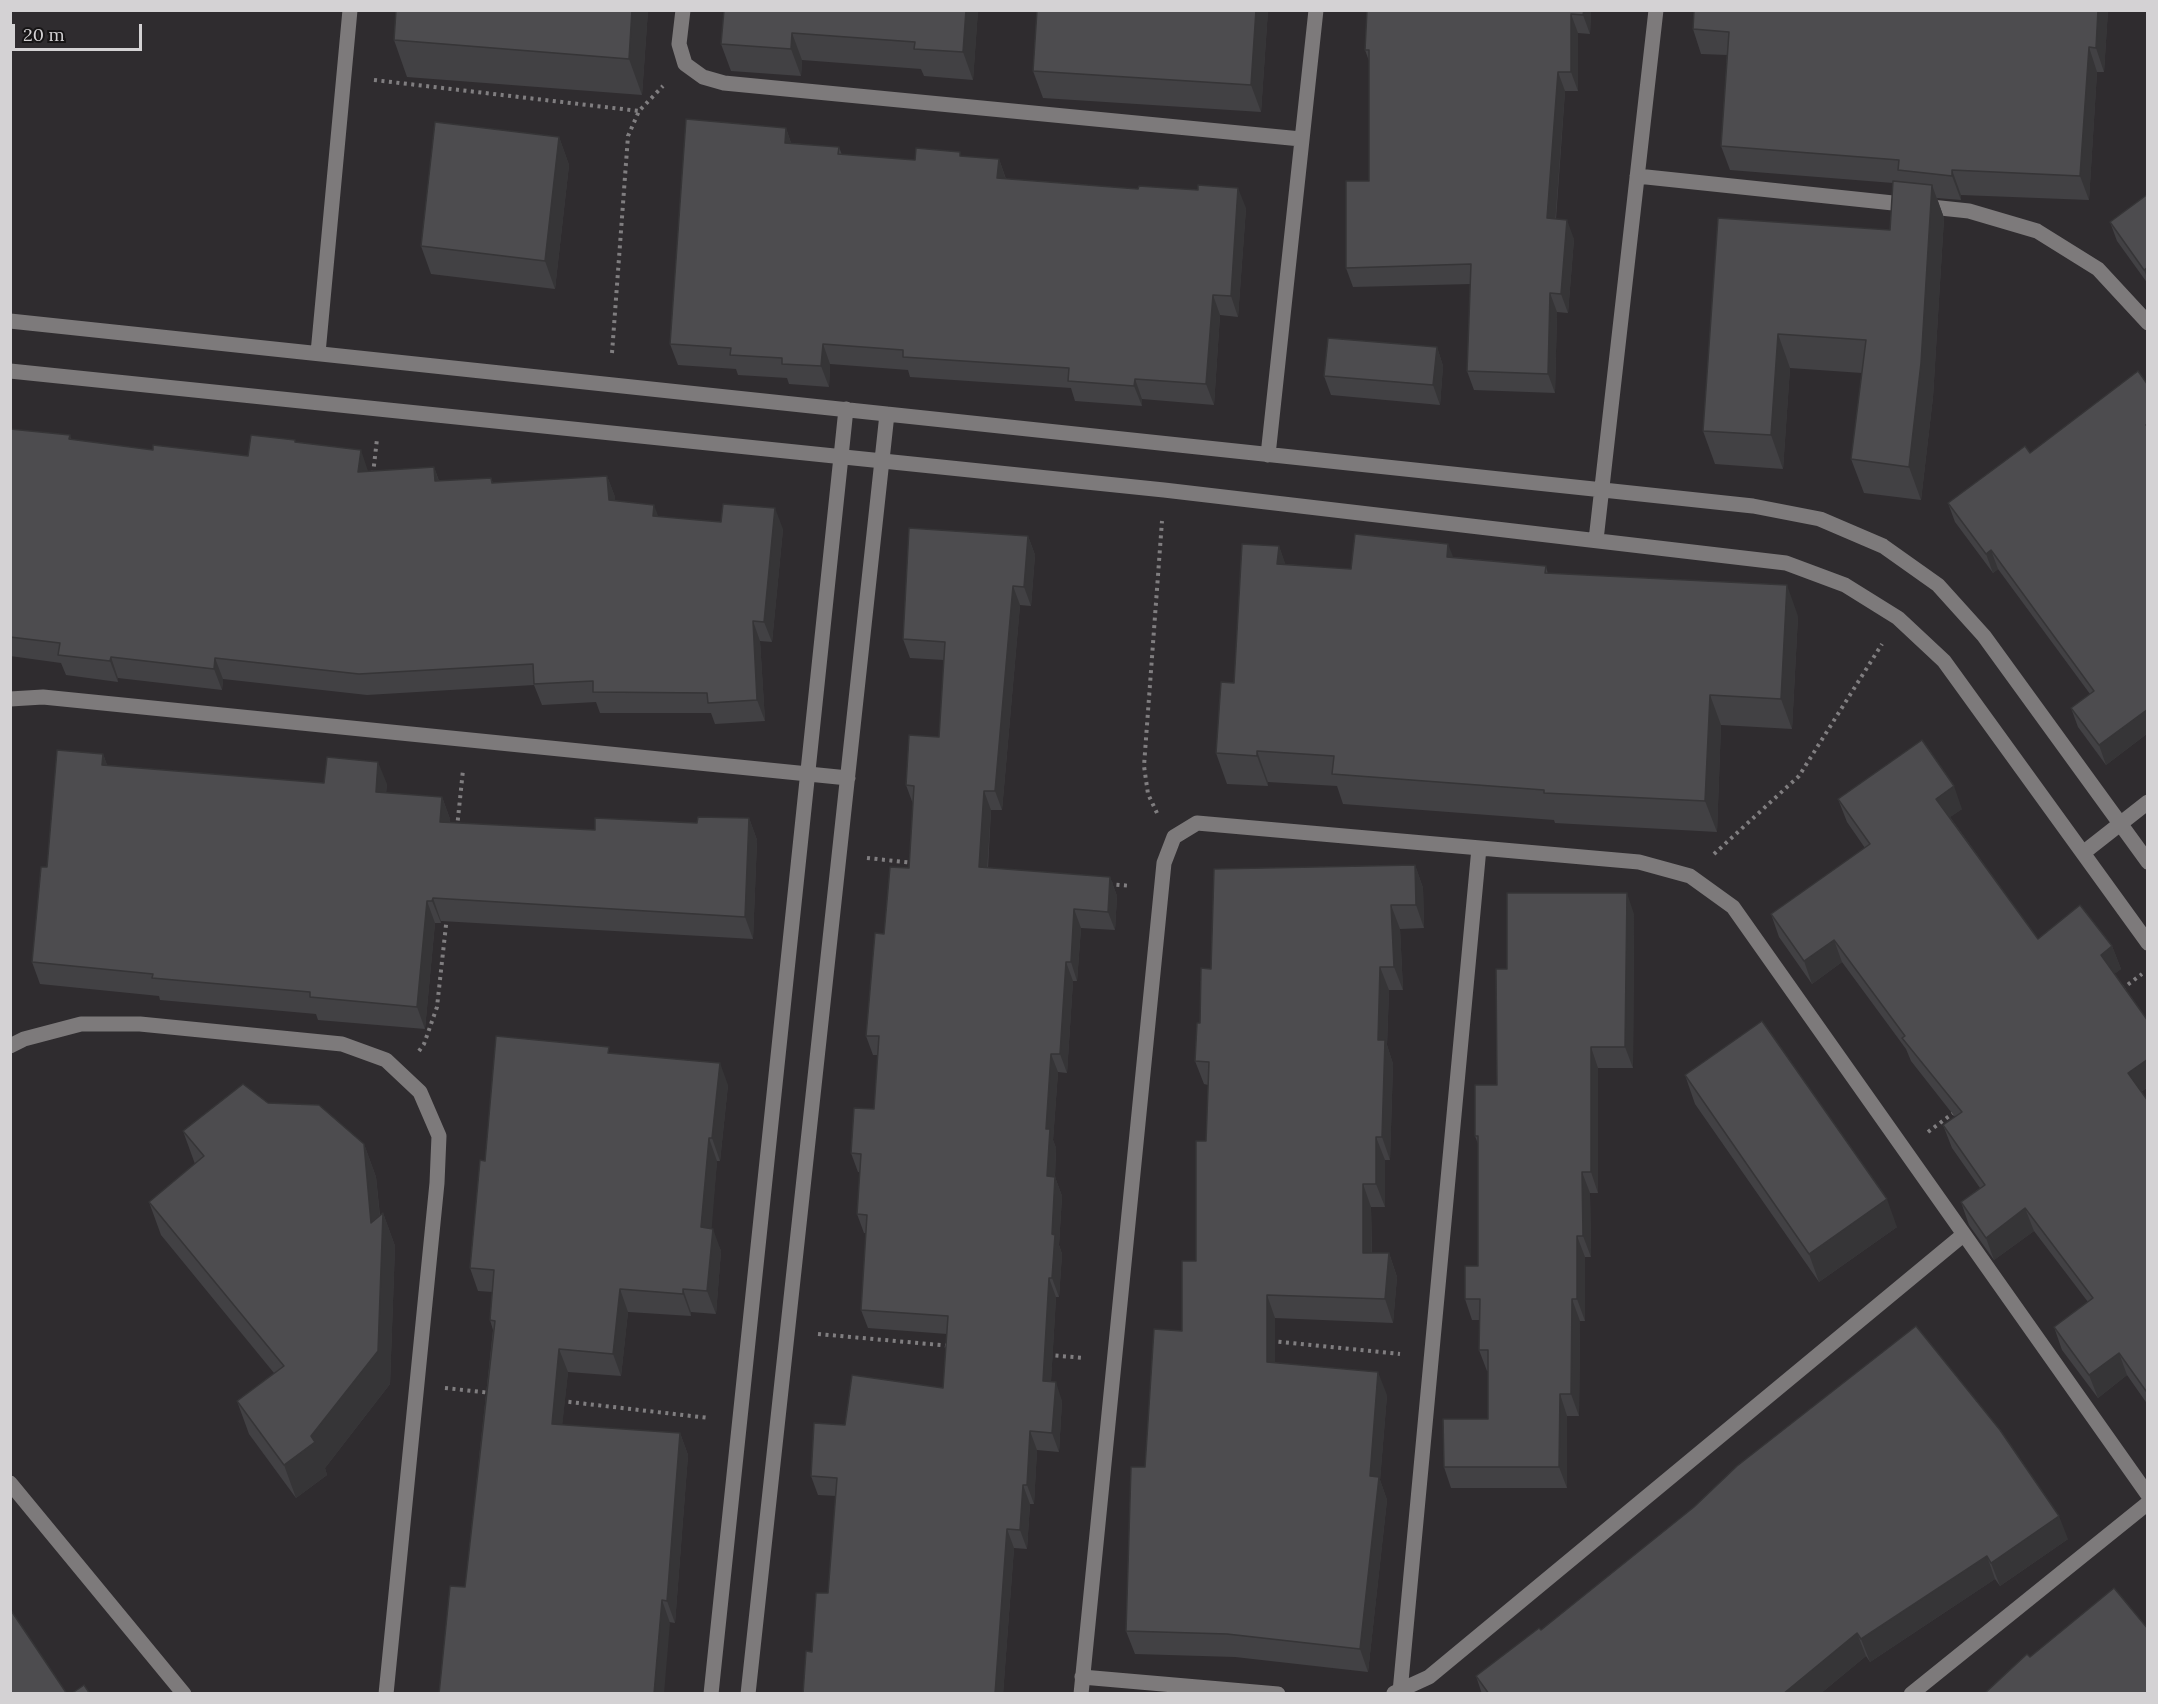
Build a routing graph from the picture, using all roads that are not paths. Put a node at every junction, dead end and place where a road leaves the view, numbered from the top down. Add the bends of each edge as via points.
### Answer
1 (350, 10) edge
2 (683, 10) edge
3 (1316, 10) edge
4 (1656, 10) edge
5 (1301, 139) junction
6 (1637, 176) junction
7 (10, 321) edge
8 (2148, 323) edge
9 (318, 353) junction
10 (10, 371) edge
11 (846, 409) junction
12 (887, 414) junction
13 (1268, 454) junction
14 (840, 456) junction
15 (883, 461) junction
16 (1603, 490) junction
17 (1596, 540) junction
18 (10, 699) edge
19 (806, 774) junction
20 (848, 778) junction
21 (2148, 802) edge
22 (2120, 824) junction
23 (1479, 848) junction
24 (2083, 853) junction
25 (2148, 862) edge
26 (2148, 943) edge
27 (10, 1046) edge
28 (1963, 1235) junction
29 (10, 1483) edge
30 (2148, 1495) edge
31 (2148, 1503) edge
32 (1083, 1677) junction
33 (1395, 1693) edge
34 (183, 1694) edge
35 (386, 1694) edge
36 (711, 1694) edge
37 (748, 1694) edge
38 (1081, 1694) edge
39 (1278, 1694) edge
40 (1911, 1694) edge

1 - 9 street
2 - 5 street via 679,44 685,64 703,77 724,83
3 - 5 street
4 - 6 street
5 - 13 street
6 - 8 street via 1969,211 2037,231 2098,268
6 - 16 street
7 - 9 street
9 - 11 street
10 - 14 street
11 - 12 street
11 - 14 street
12 - 13 street
12 - 15 street
13 - 16 street
14 - 15 street
14 - 19 street
15 - 17 street
15 - 20 street
16 - 17 street
16 - 22 street via 1753,506 1820,519 1882,546 1938,585 1984,636
17 - 24 street via 1786,563 1845,585 1898,618 1944,661
18 - 19 street via 43,697
19 - 20 street
19 - 36 street
20 - 37 street
21 - 22 street
22 - 24 street
22 - 25 street
23 - 28 street via 1640,862 1690,876 1733,907
23 - 32 street via 1197,823 1174,837 1164,863 1160,890
23 - 33 street
24 - 26 street
27 - 35 street via 81,1024 140,1024 342,1044 386,1060 420,1092 439,1136 437,1183
28 - 30 street
28 - 33 street via 1438,1670
29 - 34 street
31 - 40 street
32 - 38 street
32 - 39 street

